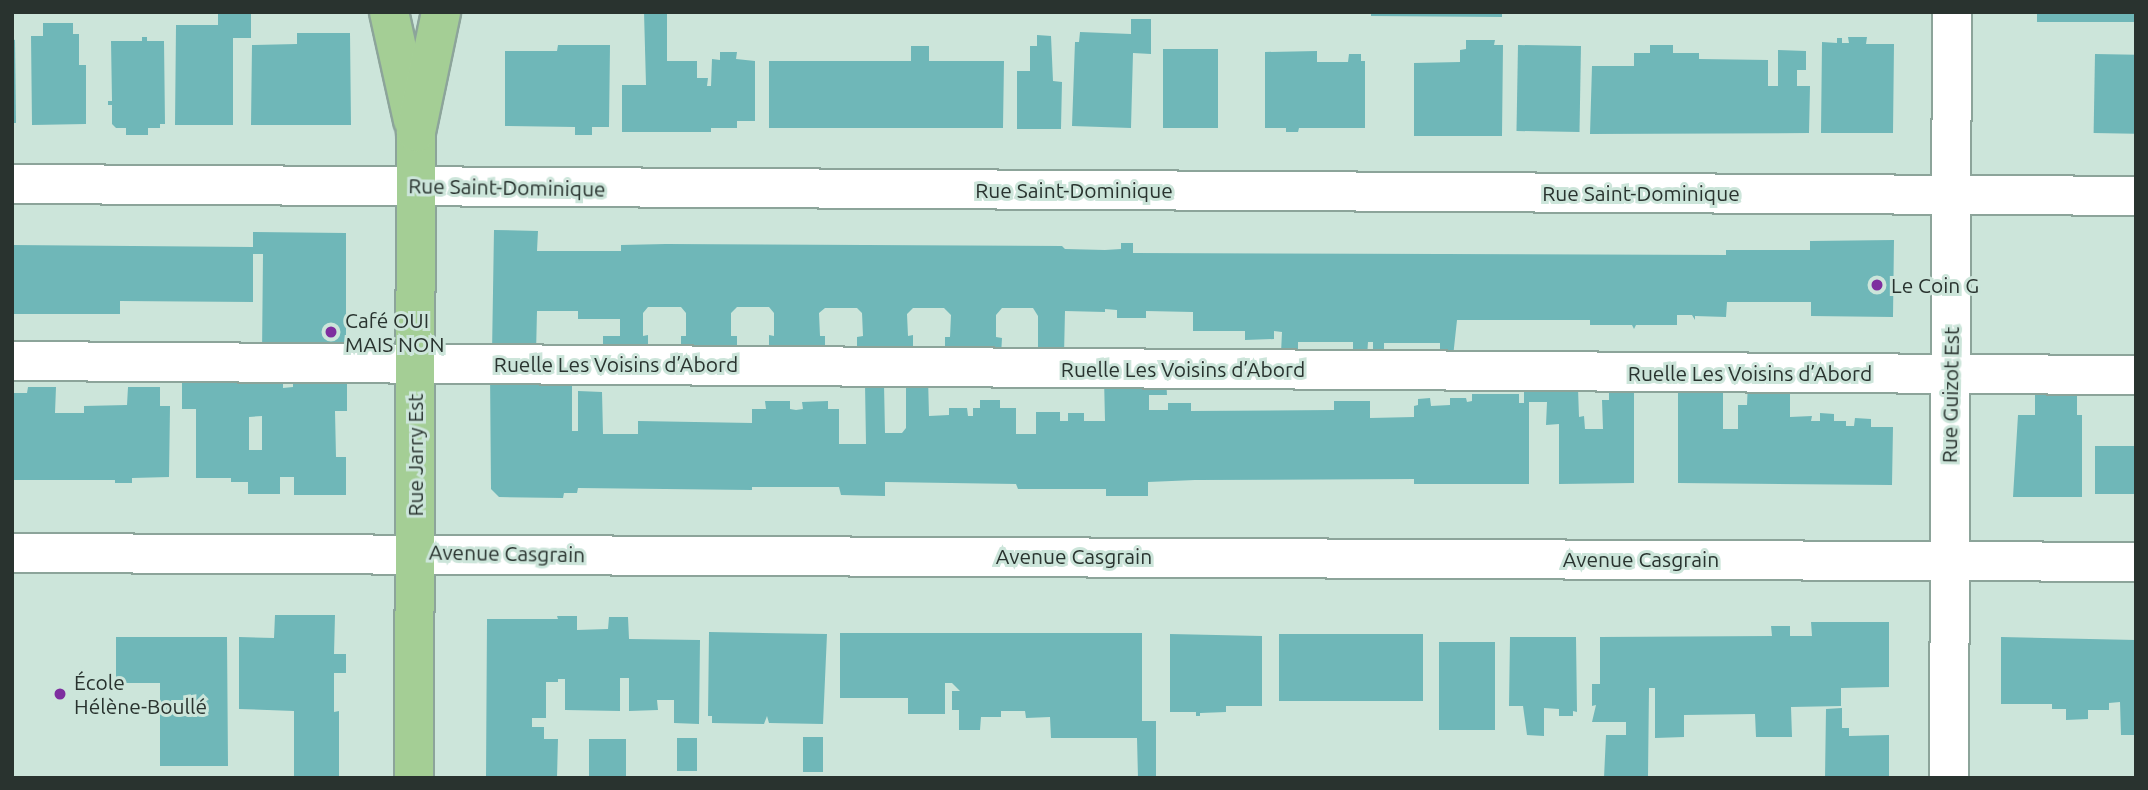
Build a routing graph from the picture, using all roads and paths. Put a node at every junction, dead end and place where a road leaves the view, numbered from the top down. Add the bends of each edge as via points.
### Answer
1 (390, 12) edge
2 (442, 12) edge
3 (1952, 12) edge
4 (416, 132) junction
5 (12, 184) edge
6 (415, 186) junction
7 (1951, 195) junction
8 (2136, 196) edge
9 (12, 362) edge
10 (415, 363) junction
11 (1950, 375) junction
12 (2136, 375) edge
13 (12, 553) edge
14 (415, 553) junction
15 (1949, 560) junction
16 (2136, 562) edge
17 (414, 778) edge
18 (1949, 778) edge

1 - 4 main road, Rue Jarry Est
2 - 4 main road, Rue Jarry Est
3 - 7 street, Rue Guizot Est
4 - 6 main road, Rue Jarry Est
5 - 6 street, Rue Saint-Dominique
6 - 7 street, Rue Saint-Dominique
6 - 10 main road, Rue Jarry Est
7 - 8 street, Rue Saint-Dominique
7 - 11 street, Rue Guizot Est
9 - 10 street, Ruelle Les Voisins d’Abord
10 - 11 street, Ruelle Les Voisins d’Abord
10 - 14 main road, Rue Jarry Est
11 - 12 street, Ruelle Les Voisins d’Abord
11 - 15 street, Rue Guizot Est
13 - 14 street, Avenue Casgrain
14 - 15 street, Avenue Casgrain
14 - 17 main road, Rue Jarry Est
15 - 16 street, Avenue Casgrain
15 - 18 street, Rue Guizot Est

